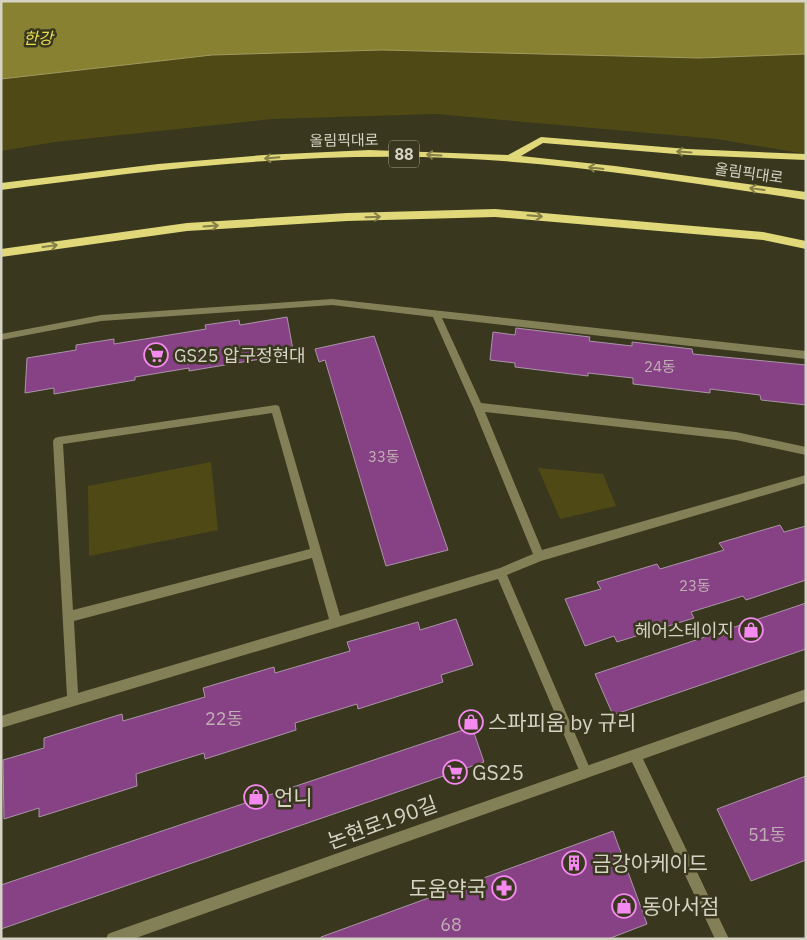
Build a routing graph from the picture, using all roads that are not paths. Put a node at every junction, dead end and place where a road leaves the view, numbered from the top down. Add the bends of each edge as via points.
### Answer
1 (806, 157) edge
2 (511, 158) junction
3 (1, 187) edge
4 (806, 196) edge
5 (806, 245) edge
6 (1, 253) edge
7 (436, 314) junction
8 (1, 337) edge
9 (806, 355) edge
10 (478, 407) junction
11 (806, 451) edge
12 (806, 479) edge
13 (316, 552) junction
14 (539, 556) junction
15 (501, 573) junction
16 (68, 617) junction
17 (336, 623) junction
18 (806, 695) edge
19 (73, 701) junction
20 (1, 722) edge
21 (634, 755) junction
22 (585, 771) junction
23 (113, 939) edge
24 (722, 939) edge

1 -> 2 highway via 688,152 541,140
2 -> 3 highway, 올림픽대로 / 88 via 320,154 95,174
4 -> 2 highway, 올림픽대로 / 88
6 -> 5 highway via 187,227 347,217 495,213 763,236
7 - 8 street via 332,302 101,318
7 - 9 street
7 - 10 street
10 - 11 street via 736,436
10 - 14 street
12 - 14 street
13 - 16 street
13 - 16 street via 276,409 58,441
13 - 17 street
14 - 15 street
15 - 17 street
15 - 22 street
16 - 19 street
17 - 19 street
18 - 21 street, 논현로190길
19 - 20 street
21 - 22 street, 논현로190길
21 - 24 street
22 - 23 street, 논현로190길

